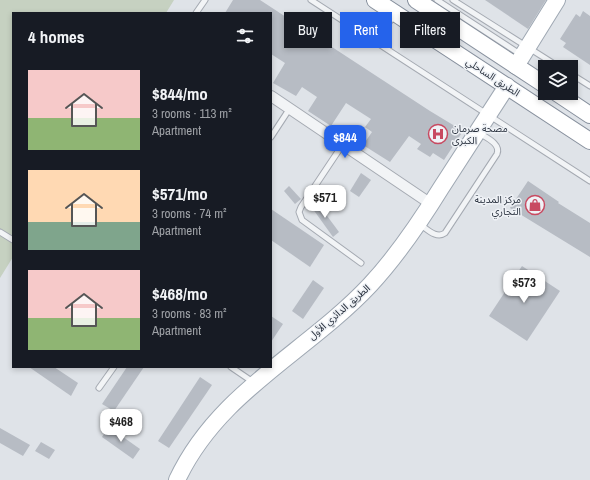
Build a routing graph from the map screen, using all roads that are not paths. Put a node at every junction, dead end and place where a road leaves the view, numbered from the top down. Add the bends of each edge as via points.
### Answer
1 (205, 0) edge
2 (311, 0) edge
3 (375, 0) edge
4 (416, 0) edge
5 (437, 0) edge
6 (453, 0) edge
7 (556, 0) edge
8 (197, 12) edge
9 (395, 14) junction
10 (340, 18) edge
11 (392, 18) edge
12 (387, 48) edge
13 (522, 56) junction
14 (538, 61) edge
15 (538, 77) edge
16 (578, 78) edge
17 (507, 86) junction
18 (590, 86) edge
19 (272, 97) edge
20 (568, 100) edge
21 (290, 108) junction
22 (489, 114) junction
23 (590, 115) edge
24 (477, 132) junction
25 (272, 135) edge
26 (590, 141) edge
27 (343, 144) junction
28 (590, 181) edge
29 (431, 204) junction
30 (418, 223) junction
31 (0, 232) edge
32 (12, 239) edge
33 (361, 263) dead end
34 (272, 367) edge
35 (113, 368) edge
36 (233, 368) edge
37 (271, 368) edge
38 (254, 382) junction
39 (99, 388) dead end
40 (177, 480) edge

1 - 8 lane
2 - 10 lane
3 - 9 main road, الطريق الساحلي
4 - 13 main road
5 - 13 lane
6 - 13 lane
7 - 13 main road
9 - 11 lane
9 - 17 main road, الطريق الساحلي
12 - 22 lane
13 - 14 lane
13 - 15 main road
16 - 18 lane
17 - 22 main road, الطريق الدائري الأول
17 - 26 main road, الطريق الساحلي
19 - 21 street
20 - 23 main road
21 - 25 lane
21 - 27 street
22 - 24 main road, الطريق الدائري الأول
22 - 28 lane
24 - 29 main road, الطريق الدائري الأول
24 - 30 lane via 496,145 497,154 445,233 441,236 436,235
27 - 29 street
27 - 33 lane via 299,212 302,220
29 - 30 main road, الطريق الدائري الأول
30 - 34 main road, الطريق الدائري الأول via 386,267 353,302
31 - 32 lane
35 - 39 lane
36 - 38 lane
37 - 38 main road, الطريق الدائري الأول
38 - 40 main road, الطريق الدائري الأول via 227,408 205,435

